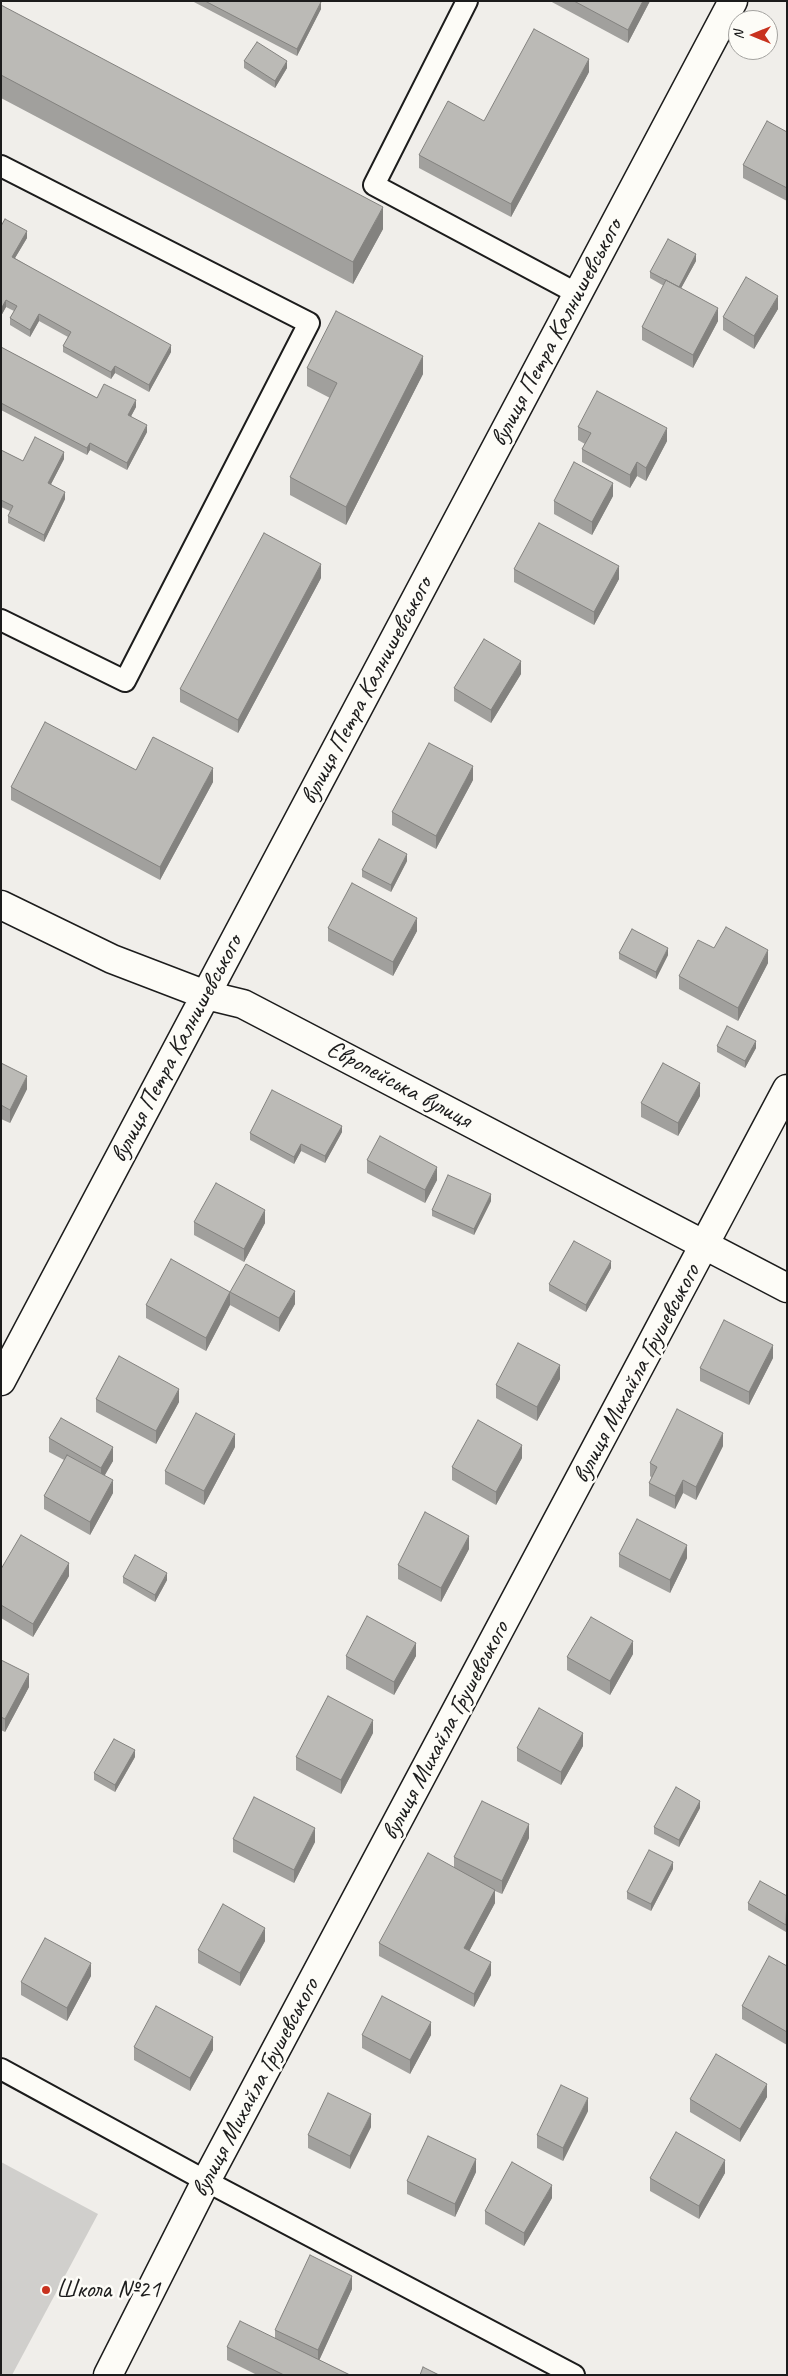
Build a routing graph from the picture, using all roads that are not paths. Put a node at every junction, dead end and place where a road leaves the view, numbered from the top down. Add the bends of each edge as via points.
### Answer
1 (467, 1) edge
2 (733, 1) edge
3 (1, 166) edge
4 (578, 294) junction
5 (1, 620) edge
6 (1, 905) edge
7 (206, 995) junction
8 (787, 1089) edge
9 (705, 1245) junction
10 (787, 1288) edge
11 (1, 1380) edge
12 (1, 2069) edge
13 (206, 2181) junction
14 (108, 2375) edge
15 (574, 2375) edge

1 - 4 lane via 374,185
2 - 4 street, вулиця Петра Калнишевського
3 - 5 lane via 309,323 125,681
4 - 7 street, вулиця Петра Калнишевського
6 - 7 street, Європейська вулиця via 112,959
7 - 9 street, Європейська вулиця via 243,1004
7 - 11 street, вулиця Петра Калнишевського
8 - 9 street, вулиця Михайла Грушевського
9 - 10 street, Європейська вулиця
9 - 13 street, вулиця Михайла Грушевського
12 - 13 lane
13 - 14 street, вулиця Михайла Грушевського
13 - 15 lane

